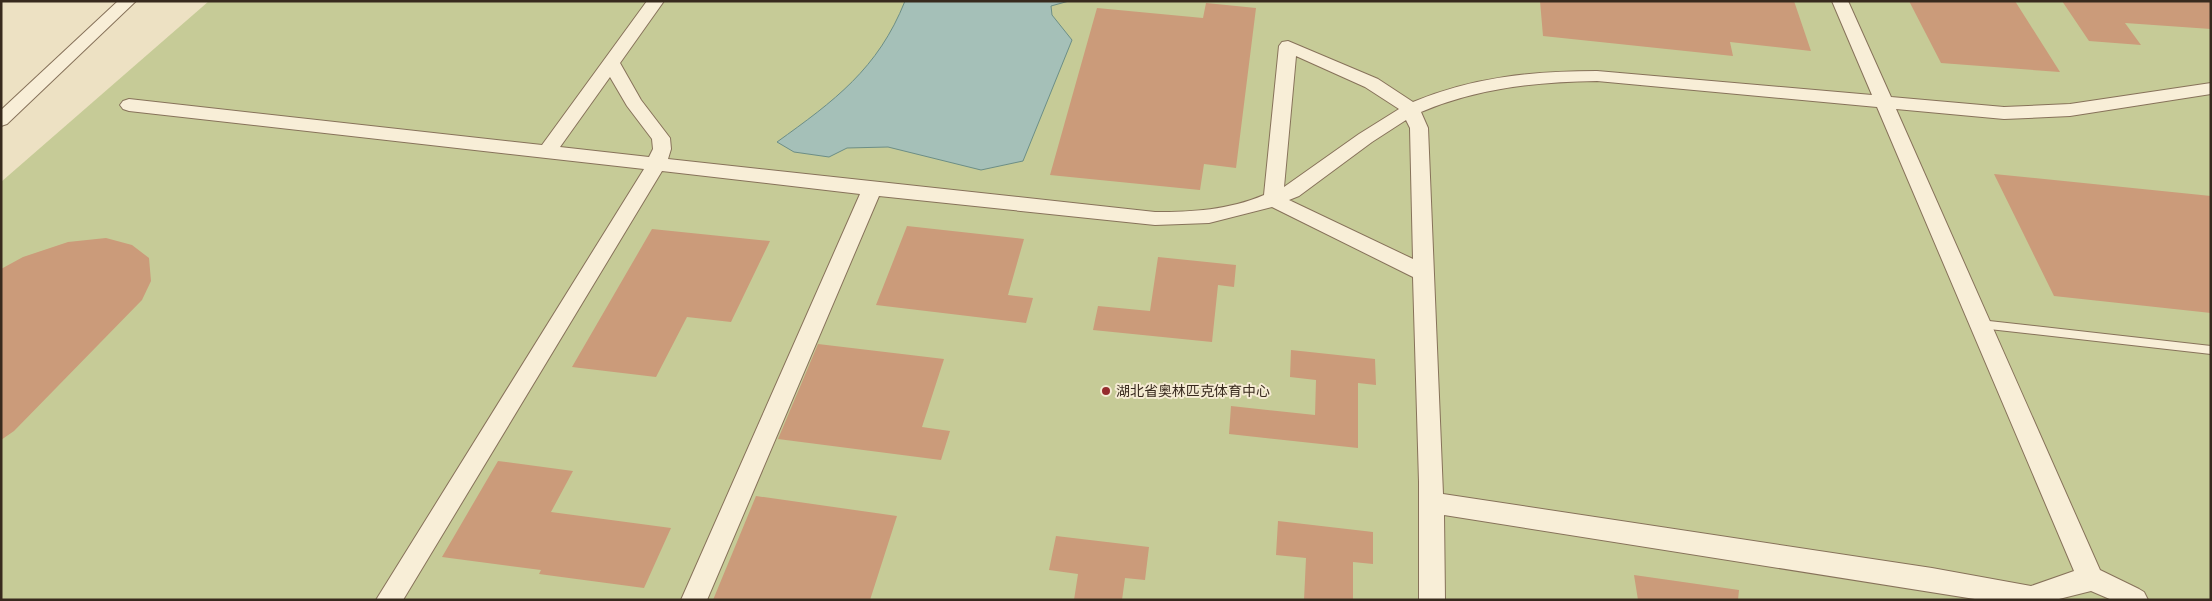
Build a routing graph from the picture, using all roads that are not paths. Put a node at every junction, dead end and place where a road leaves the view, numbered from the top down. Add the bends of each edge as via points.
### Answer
1 (110, 1) edge
2 (128, 1) edge
3 (656, 1) edge
4 (1840, 1) edge
5 (612, 64) junction
6 (2210, 89) edge
7 (1, 102) edge
8 (1884, 103) junction
9 (129, 105) dead end
10 (1411, 110) junction
11 (1, 120) edge
12 (547, 152) junction
13 (656, 165) junction
14 (872, 189) junction
15 (1273, 200) junction
16 (1422, 272) junction
17 (1980, 324) junction
18 (2211, 350) edge
19 (1432, 503) junction
20 (2091, 580) junction
21 (393, 599) edge
22 (2032, 599) edge
23 (694, 600) edge
24 (1432, 600) edge
25 (2135, 600) edge

1 - 7 street
2 - 11 street
3 - 5 street
4 - 8 street
5 - 12 street
5 - 13 street via 626,91 661,138 662,148
6 - 8 street via 2040,113
8 - 10 street via 1597,76 1552,76 1470,90 1438,98
8 - 17 street
9 - 12 street
10 - 15 street via 1292,191
10 - 15 street via 1355,76 1288,46
10 - 16 street via 1419,128
12 - 13 street
13 - 14 street
13 - 21 street
14 - 15 street via 1139,219 1206,218
14 - 23 street
15 - 16 street
16 - 19 street
17 - 18 lane
17 - 20 street
19 - 22 street via 1932,579
19 - 24 street
20 - 22 street via 2050,589
20 - 25 street via 2118,589

